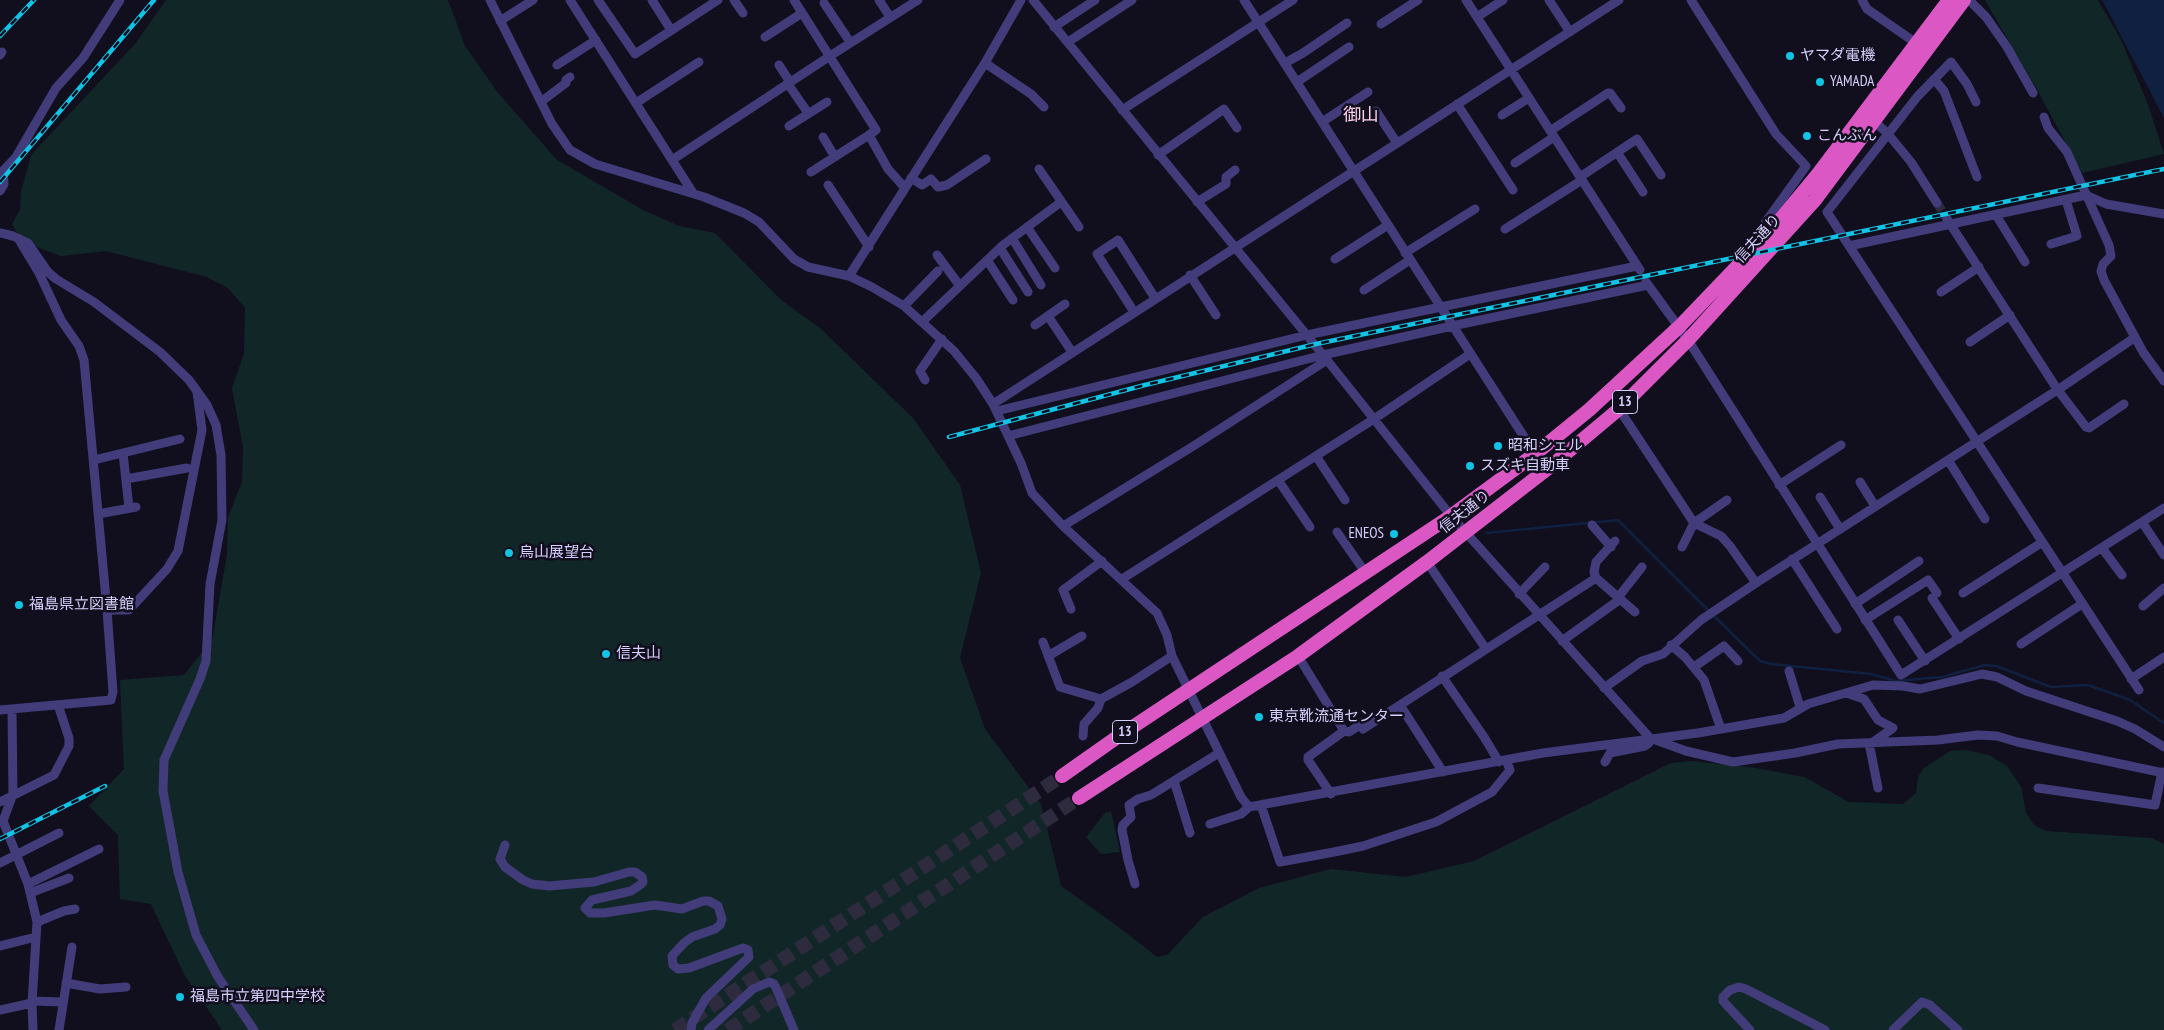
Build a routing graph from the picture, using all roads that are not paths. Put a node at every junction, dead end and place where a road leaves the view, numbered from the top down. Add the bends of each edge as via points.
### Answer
1 (120, 0) edge
2 (490, 0) edge
3 (533, 0) edge
4 (570, 0) edge
5 (598, 0) edge
6 (652, 0) edge
7 (718, 0) edge
8 (734, 0) edge
9 (794, 0) edge
10 (879, 0) edge
11 (918, 0) edge
12 (1021, 0) edge
13 (1033, 0) edge
14 (1095, 0) edge
15 (1132, 0) edge
16 (1244, 0) edge
17 (1293, 0) edge
18 (1418, 0) edge
19 (1466, 0) edge
20 (1503, 0) edge
21 (1549, 0) edge
22 (1619, 0) edge
23 (1691, 0) edge
24 (1862, 0) edge
25 (1949, 0) edge
26 (1964, 0) edge
27 (1969, 0) edge
28 (824, 3) dead end
29 (743, 13) dead end
30 (802, 13) junction
31 (890, 17) junction
32 (1477, 17) junction
33 (500, 21) junction
34 (1258, 22) junction
35 (1347, 23) dead end
36 (1381, 24) dead end
37 (1054, 27) junction
38 (671, 30) junction
39 (1570, 32) junction
40 (765, 38) dead end
41 (596, 40) junction
42 (850, 42) junction
43 (1068, 42) junction
44 (1916, 43) junction
45 (1350, 47) dead end
46 (830, 56) junction
47 (699, 62) dead end
48 (985, 63) junction
49 (1285, 64) junction
50 (557, 65) dead end
51 (779, 65) dead end
52 (1510, 70) junction
53 (570, 77) dead end
54 (1934, 79) junction
55 (1297, 82) junction
56 (789, 83) junction
57 (1368, 92) dead end
58 (2033, 93) dead end
59 (1529, 98) junction
60 (542, 101) junction
61 (826, 102) dead end
62 (1976, 102) dead end
63 (636, 104) junction
64 (1457, 104) junction
65 (1044, 108) dead end
66 (1621, 108) dead end
67 (1122, 110) junction
68 (1376, 111) dead end
69 (808, 113) junction
70 (1502, 115) dead end
71 (1869, 117) junction
72 (2044, 117) dead end
73 (1322, 122) junction
74 (789, 126) dead end
75 (1237, 128) dead end
76 (1552, 134) junction
77 (1888, 134) junction
78 (869, 135) junction
79 (823, 136) dead end
80 (1397, 143) junction
81 (1617, 152) junction
82 (1158, 155) junction
83 (835, 157) junction
84 (986, 159) dead end
85 (672, 160) junction
86 (1515, 162) dead end
87 (1039, 170) dead end
88 (1235, 170) dead end
89 (1354, 171) junction
90 (810, 172) dead end
91 (1662, 175) dead end
92 (1977, 177) dead end
93 (911, 178) junction
94 (1581, 178) junction
95 (828, 185) dead end
96 (905, 188) junction
97 (1513, 190) dead end
98 (0, 192) edge
99 (1643, 192) dead end
100 (692, 193) junction
101 (2086, 195) junction
102 (1815, 200) junction
103 (2066, 200) junction
104 (1061, 202) junction
105 (1197, 202) junction
106 (1937, 203) tunnel mouth
107 (1475, 208) dead end
108 (1827, 212) junction
109 (2164, 214) edge
110 (1996, 215) junction
111 (1949, 222) junction
112 (1388, 225) junction
113 (1027, 227) junction
114 (1079, 227) dead end
115 (1505, 229) dead end
116 (1770, 232) junction
117 (0, 233) edge
118 (18, 238) junction
119 (1012, 238) junction
120 (2051, 244) dead end
121 (1849, 246) junction
122 (869, 247) junction
123 (1234, 247) junction
124 (1000, 248) junction
125 (937, 255) dead end
126 (1408, 256) junction
127 (1335, 259) dead end
128 (987, 260) junction
129 (2024, 262) dead end
130 (1055, 268) dead end
131 (1978, 268) junction
132 (938, 271) dead end
133 (1190, 275) junction
134 (849, 276) junction
135 (1041, 285) dead end
136 (960, 286) junction
137 (1364, 290) dead end
138 (1028, 292) dead end
139 (1941, 292) dead end
140 (1155, 298) junction
141 (1013, 300) dead end
142 (1065, 304) dead end
143 (904, 306) junction
144 (1440, 307) junction
145 (1134, 312) junction
146 (1216, 315) dead end
147 (1048, 316) junction
148 (2010, 316) junction
149 (922, 322) junction
150 (1034, 325) dead end
151 (1452, 326) junction
152 (1679, 327) junction
153 (1307, 335) junction
154 (2134, 338) junction
155 (942, 340) junction
156 (1688, 340) junction
157 (1970, 342) dead end
158 (1072, 352) junction
159 (1470, 354) junction
160 (1325, 357) junction
161 (925, 380) dead end
162 (2164, 382) edge
163 (2057, 389) junction
164 (197, 391) junction
165 (2124, 404) dead end
166 (995, 407) junction
167 (1618, 409) junction
168 (1374, 420) junction
169 (1008, 436) junction
170 (180, 439) dead end
171 (1976, 442) junction
172 (1841, 445) dead end
173 (123, 453) junction
174 (1535, 454) junction
175 (1316, 456) junction
176 (94, 460) junction
177 (1948, 460) junction
178 (187, 468) dead end
179 (126, 479) junction
180 (1278, 480) junction
181 (1860, 482) dead end
182 (1779, 485) junction
183 (1820, 498) dead end
184 (1345, 500) dead end
185 (1727, 500) dead end
186 (1875, 506) junction
187 (2164, 508) edge
188 (98, 514) junction
189 (1451, 516) junction
190 (1985, 519) dead end
191 (2142, 522) junction
192 (1694, 523) junction
193 (1063, 526) junction
194 (1592, 526) dead end
195 (1310, 527) dead end
196 (1840, 529) junction
197 (1337, 532) dead end
198 (1466, 532) junction
199 (2041, 543) junction
200 (1816, 544) junction
201 (1682, 546) dead end
202 (2102, 548) junction
203 (2164, 555) edge
204 (1792, 560) junction
205 (1102, 561) junction
206 (1919, 561) dead end
207 (1427, 562) junction
208 (1545, 567) dead end
209 (1642, 567) dead end
210 (1365, 572) junction
211 (2062, 574) junction
212 (2122, 575) dead end
213 (1596, 578) junction
214 (1122, 579) junction
215 (1756, 583) junction
216 (2164, 588) edge
217 (1964, 593) dead end
218 (1519, 594) junction
219 (1619, 597) junction
220 (1855, 604) junction
221 (2082, 604) junction
222 (2143, 606) dead end
223 (1071, 609) dead end
224 (108, 610) junction
225 (1635, 612) dead end
226 (1538, 616) junction
227 (1865, 620) junction
228 (1898, 620) dead end
229 (1837, 628) dead end
230 (1082, 636) dead end
231 (1959, 639) junction
232 (1562, 641) junction
233 (1043, 642) dead end
234 (2020, 644) dead end
235 (1670, 646) junction
236 (1486, 649) junction
237 (1048, 656) junction
238 (1172, 656) junction
239 (1298, 656) junction
240 (2164, 657) edge
241 (1924, 660) junction
242 (1738, 661) dead end
243 (1694, 667) junction
244 (1788, 671) dead end
245 (1901, 675) junction
246 (1442, 676) junction
247 (2132, 679) junction
248 (1903, 686) junction
249 (1604, 688) junction
250 (1189, 690) junction
251 (2139, 690) dead end
252 (1846, 693) junction
253 (1101, 699) junction
254 (58, 705) junction
255 (1400, 705) junction
256 (1800, 707) junction
257 (12, 709) junction
258 (0, 710) edge
259 (1203, 717) junction
260 (1722, 729) junction
261 (1344, 731) junction
262 (1083, 736) dead end
263 (1650, 738) junction
264 (1871, 743) junction
265 (2164, 746) edge
266 (1220, 753) junction
267 (1502, 761) junction
268 (1605, 762) dead end
269 (1443, 772) junction
270 (2163, 773) edge
271 (1062, 776) tunnel mouth
272 (1174, 781) junction
273 (1878, 788) dead end
274 (2038, 788) dead end
275 (13, 794) junction
276 (1331, 794) junction
277 (1078, 798) tunnel mouth
278 (0, 802) edge
279 (1261, 805) junction
280 (1249, 807) junction
281 (2, 820) edge
282 (1210, 824) dead end
283 (59, 833) dead end
284 (1190, 833) dead end
285 (505, 845) dead end
286 (99, 848) dead end
287 (16, 854) junction
288 (0, 863) edge
289 (69, 878) dead end
290 (28, 884) junction
291 (1136, 884) dead end
292 (30, 893) junction
293 (75, 909) dead end
294 (37, 922) junction
295 (36, 937) junction
296 (0, 946) edge
297 (72, 947) dead end
298 (66, 983) junction
299 (126, 987) dead end
300 (32, 1002) junction
301 (63, 1002) junction
302 (0, 1010) edge
303 (33, 1030) edge
304 (59, 1030) edge
305 (254, 1030) edge
306 (691, 1030) edge
307 (708, 1030) edge
308 (794, 1030) edge
309 (1750, 1030) edge
310 (1825, 1030) edge
311 (1893, 1030) edge
312 (1958, 1030) edge

1 - 98 street via 83,58 56,88 16,157 3,171 4,184
2 - 33 street
3 - 33 street
4 - 41 street
5 - 38 street via 634,54
6 - 38 street
7 - 38 street
8 - 29 street
9 - 30 street
10 - 31 street
11 - 31 street
12 - 48 street
13 - 37 street
14 - 37 street
15 - 43 street
16 - 34 street
17 - 34 street
18 - 36 street
19 - 32 street
20 - 32 street
21 - 39 street
22 - 39 street
23 - 116 street via 1776,134 1806,166 1765,223
24 - 44 street via 1867,9
25 - 44 highway, 信夫通り / 13
26 - 71 highway, 信夫通り / 13
27 - 58 street via 1986,17 2007,47
28 - 42 street
30 - 40 street
30 - 46 street
31 - 42 street
32 - 52 street
33 - 60 street
34 - 49 street
34 - 67 street
35 - 49 street
37 - 43 street
39 - 52 street
41 - 50 street
41 - 63 street
42 - 46 street
43 - 67 street
44 - 71 highway, 信夫通り / 13
45 - 55 street
46 - 56 street
46 - 78 street via 876,130
47 - 63 street
48 - 65 street via 1031,94
48 - 93 street
49 - 55 street
51 - 56 street
52 - 59 street
52 - 64 street
53 - 60 street
54 - 62 street via 1951,62
54 - 77 street
54 - 92 street via 1944,91
55 - 73 street
56 - 69 street
56 - 85 street
57 - 73 street
59 - 70 street
59 - 76 street
60 - 100 street via 560,138 580,157
61 - 69 street
63 - 85 street
64 - 80 street
64 - 97 street
66 - 76 street via 1608,93
67 - 82 street
68 - 80 street
69 - 74 street
71 - 77 street
71 - 102 highway, 信夫通り / 13
71 - 116 highway, 信夫通り / 13
72 - 101 street via 2048,128 2067,152
73 - 89 street
75 - 82 street via 1224,110
76 - 86 street
76 - 94 street
77 - 106 street via 1911,162
77 - 108 street
78 - 83 street
78 - 96 street via 888,169
79 - 83 street
80 - 89 street
81 - 91 street via 1637,139
81 - 94 street
81 - 99 street
82 - 105 street
83 - 90 street
84 - 93 street via 947,185 938,187 931,179 922,185
85 - 100 street
87 - 104 street
88 - 105 street via 1226,177 1226,184
89 - 112 street
89 - 123 street
93 - 96 street
94 - 115 street
94 - 144 street via 1639,268
95 - 122 street
96 - 122 street
100 - 134 street via 726,204 759,222 794,259 808,267
101 - 103 street
101 - 109 street via 2106,204
101 - 154 street via 2112,254 2102,268 2104,280
102 - 108 street
102 - 156 highway, 信夫通り / 13
103 - 110 street
103 - 120 street via 2077,236
104 - 113 street
104 - 114 street
105 - 123 street
107 - 126 street
108 - 121 street
110 - 111 street
110 - 129 street
111 - 121 street
111 - 131 street
112 - 126 street
112 - 127 street
113 - 119 street
113 - 130 street
116 - 152 highway, 信夫通り / 13
117 - 118 street
118 - 164 street via 28,243 48,272 136,332 182,373
118 - 176 street via 40,273 84,360
119 - 124 street
119 - 135 street
121 - 171 street
122 - 134 street
123 - 133 street
123 - 153 street
124 - 128 street
124 - 138 street
125 - 136 street
126 - 137 street
126 - 144 street
128 - 136 street
128 - 141 street
131 - 139 street
131 - 148 street
132 - 143 street
133 - 140 street
133 - 146 street
134 - 143 street
136 - 149 street
140 - 145 street
140 - 145 street via 1118,240 1097,254
142 - 147 street
143 - 149 street
144 - 151 street
144 - 153 street
145 - 158 street
147 - 150 street
147 - 158 street
148 - 157 street
148 - 163 street
149 - 155 street
151 - 152 street via 1647,283
151 - 159 street
151 - 160 street
152 - 156 street
152 - 174 highway, 信夫通り / 13 via 1589,410
153 - 160 street
153 - 166 street
154 - 162 street
154 - 163 street
155 - 161 street via 920,371
155 - 166 street via 972,372
156 - 167 highway, 信夫通り / 13
156 - 182 street
158 - 166 street
159 - 168 street
159 - 174 street
160 - 168 street
160 - 169 street
160 - 193 street via 1195,445
163 - 165 street via 2089,428
163 - 171 street
164 - 224 street via 202,430 178,550 167,569 128,610
164 - 305 street via 216,425 221,454 222,520 210,584 206,661 164,760 163,791 178,872 196,935 218,977
166 - 169 street
167 - 192 street
167 - 198 highway, 信夫通り / 13
168 - 175 street
168 - 189 street
169 - 193 street via 1032,493
170 - 173 street
171 - 177 street
171 - 199 street
172 - 182 street
173 - 176 street
173 - 179 street
174 - 189 highway, 信夫通り / 13
175 - 180 street
175 - 184 street
176 - 188 street
177 - 186 street
177 - 190 street
178 - 179 street
179 - 188 street via 132,508
180 - 195 street
180 - 214 street
181 - 186 street
182 - 200 street
183 - 196 street
185 - 192 street
186 - 196 street
187 - 191 street
188 - 224 street
189 - 198 street
189 - 210 highway, 信夫通り / 13
191 - 202 street
191 - 203 street
192 - 201 street
192 - 215 street via 1721,536
193 - 205 street
194 - 213 street via 1613,544 1594,565
196 - 200 street
197 - 210 street
198 - 207 highway, 信夫通り / 13
198 - 218 street
199 - 211 street
199 - 217 street
200 - 204 street
200 - 220 street
202 - 211 street
202 - 212 street
204 - 215 street
204 - 229 street
205 - 214 street
205 - 223 street via 1063,590
206 - 220 street
207 - 236 street
207 - 239 highway, 信夫通り / 13
208 - 218 street
209 - 219 street
210 - 250 highway, 信夫通り / 13
211 - 221 street
211 - 231 street
213 - 219 street
213 - 226 street
214 - 238 street via 1157,612
215 - 235 street via 1701,620
216 - 222 street
218 - 226 street
219 - 225 street
219 - 232 street
220 - 227 street
221 - 234 street
221 - 247 street
224 - 254 street via 111,700
226 - 232 street
226 - 236 street
227 - 231 street via 1928,580
227 - 245 street
228 - 241 street
230 - 237 street
231 - 241 street
232 - 249 street
233 - 237 street
235 - 243 street
235 - 249 street via 1663,654 1642,661
236 - 246 street
237 - 253 street via 1060,687
238 - 250 street
238 - 253 street
239 - 259 highway, 信夫通り / 13
239 - 261 street
240 - 247 street
241 - 245 street
242 - 243 street via 1724,646
243 - 260 street via 1707,686
244 - 256 street
245 - 248 street
246 - 255 street
246 - 267 street
247 - 251 street
248 - 252 street via 1873,685
248 - 265 street via 1920,689 1982,674 1997,677 2026,691 2117,721
249 - 263 street
250 - 259 street
250 - 271 highway, 信夫通り / 13
252 - 256 street
252 - 264 street via 1864,700 1878,720 1893,728
253 - 262 street via 1098,708 1084,724
254 - 257 street
254 - 275 street via 69,738 54,776
255 - 261 street via 1363,729 1360,725 1349,732
255 - 269 street
256 - 260 street via 1784,718
257 - 258 street
257 - 275 street
259 - 266 street
259 - 277 highway, 信夫通り / 13
260 - 263 street
261 - 276 street via 1308,757
263 - 264 street via 1686,752 1733,762 1838,744
263 - 267 street
263 - 268 street via 1649,744 1610,754
264 - 270 street via 1997,736
264 - 273 street
266 - 272 street
266 - 280 street
267 - 269 street
267 - 279 street via 1510,770 1492,792 1436,822 1364,846 1280,862
269 - 276 street
270 - 274 street via 2156,805
272 - 284 street
272 - 291 street via 1129,805 1131,817 1122,830
275 - 278 street
275 - 281 street
276 - 279 street
279 - 280 street
280 - 282 street via 1241,814
281 - 287 street
283 - 287 street
285 - 306 street via 500,859 505,867 532,884 549,886 594,882 628,872 642,877 643,882 631,891 592,900 585,908 590,913 655,905 682,909 702,901 718,906 720,925 684,943 672,956 673,965 678,969 688,968 743,948 748,950 749,956 706,998
286 - 290 street
287 - 288 street
287 - 290 street
289 - 292 street
290 - 292 street
292 - 294 street
293 - 294 street
294 - 295 street
295 - 296 street
295 - 300 street
297 - 298 street
298 - 299 street via 100,989
298 - 301 street
300 - 301 street
300 - 302 street
300 - 303 street
301 - 304 street
307 - 308 street via 753,989 769,982 774,984
309 - 310 street via 1723,1001 1730,990 1746,989
311 - 312 street via 1922,1002 1930,1005

